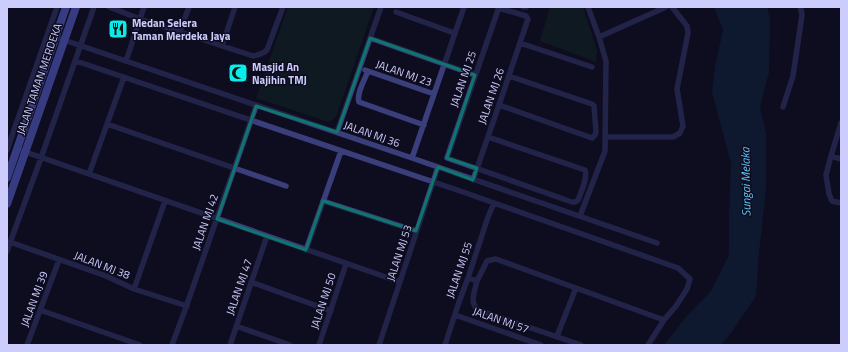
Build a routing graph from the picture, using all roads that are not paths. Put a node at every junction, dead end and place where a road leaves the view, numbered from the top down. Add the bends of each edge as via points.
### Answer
1 (57, 7) edge
2 (66, 7) edge
3 (76, 7) edge
4 (94, 7) edge
5 (108, 7) edge
6 (144, 7) edge
7 (189, 7) edge
8 (235, 7) edge
9 (283, 7) edge
10 (381, 7) edge
11 (464, 7) edge
12 (588, 7) edge
13 (666, 7) edge
14 (672, 7) edge
15 (800, 7) edge
16 (499, 8) edge
17 (396, 12) dead end
18 (140, 19) junction
19 (180, 31) junction
20 (454, 33) junction
21 (56, 37) junction
22 (599, 37) junction
23 (370, 38) junction
24 (65, 40) junction
25 (520, 43) junction
26 (81, 46) junction
27 (222, 46) junction
28 (76, 61) junction
29 (126, 61) junction
30 (445, 63) junction
31 (592, 67) dead end
32 (360, 68) junction
33 (368, 71) junction
34 (475, 74) junction
35 (509, 76) junction
36 (124, 77) junction
37 (434, 94) junction
38 (499, 105) junction
39 (256, 106) junction
40 (782, 107) dead end
41 (251, 120) junction
42 (841, 123) edge
43 (107, 124) junction
44 (424, 125) junction
45 (337, 132) junction
46 (488, 137) junction
47 (605, 137) junction
48 (7, 150) edge
49 (21, 151) junction
50 (341, 151) junction
51 (831, 156) junction
52 (41, 158) junction
53 (412, 158) junction
54 (841, 159) edge
55 (438, 167) junction
56 (478, 168) junction
57 (234, 169) junction
58 (89, 174) junction
59 (7, 178) edge
60 (473, 180) junction
61 (433, 182) junction
62 (286, 186) dead end
63 (165, 201) junction
64 (323, 201) junction
65 (494, 203) junction
66 (841, 203) edge
67 (7, 204) edge
68 (580, 216) junction
69 (217, 219) junction
70 (416, 231) junction
71 (267, 236) junction
72 (10, 242) junction
73 (657, 243) dead end
74 (306, 250) junction
75 (7, 251) edge
76 (59, 260) junction
77 (346, 264) junction
78 (468, 278) junction
79 (477, 281) junction
80 (251, 282) junction
81 (400, 282) junction
82 (576, 288) junction
83 (134, 289) junction
84 (187, 306) junction
85 (40, 310) junction
86 (331, 311) junction
87 (454, 315) junction
88 (664, 320) junction
89 (236, 326) junction
90 (558, 336) junction
91 (27, 345) edge
92 (140, 345) edge
93 (172, 345) edge
94 (230, 345) edge
95 (290, 345) edge
96 (319, 345) edge
97 (379, 345) edge
98 (445, 345) edge
99 (541, 345) edge
100 (581, 345) edge
101 (648, 345) edge

1 - 48 street
2 - 21 main road, JALAN TAMAN MERDEKA
3 - 24 main road, JALAN TAMAN MERDEKA
4 - 26 street
5 - 18 street
6 - 18 street
7 - 19 street
8 - 27 street
9 - 27 street via 264,53 253,56
10 - 23 street
11 - 20 street
12 - 22 street
13 - 22 street
14 - 47 street via 687,26 688,33 677,89 683,126 680,133 673,137
15 - 40 street via 802,15 793,76
16 - 25 street, JALAN MJ 26 via 526,16 528,19
16 - 34 street, JALAN MJ 25
17 - 20 street
18 - 19 street
18 - 29 street
19 - 27 street
20 - 30 street
21 - 24 street, JALAN MJ 36
21 - 49 main road, JALAN TAMAN MERDEKA
22 - 47 street via 606,61
23 - 30 street
23 - 32 street
24 - 26 street, JALAN MJ 36
24 - 49 main road, JALAN TAMAN MERDEKA
25 - 31 street
25 - 35 street, JALAN MJ 26
26 - 28 street
26 - 29 street, JALAN MJ 36
28 - 36 street
28 - 52 street
29 - 39 street, JALAN MJ 36
30 - 34 street
30 - 37 street
32 - 33 street, JALAN MJ 23
32 - 45 street
33 - 37 street, JALAN MJ 23
33 - 44 street via 358,94 359,102
34 - 56 street, JALAN MJ 25 via 447,158
35 - 38 street, JALAN MJ 26
35 - 38 street via 592,104 595,135 592,138
36 - 41 street
36 - 43 street
37 - 44 street
38 - 46 street, JALAN MJ 26
39 - 41 street, JALAN MJ 42
39 - 45 street, JALAN MJ 36
41 - 50 street
41 - 57 street, JALAN MJ 42
42 - 51 street
43 - 57 street
43 - 58 street
44 - 53 street
45 - 53 street, JALAN MJ 36
46 - 56 street, JALAN MJ 26
46 - 56 street via 585,170 578,200 572,202
47 - 68 street via 605,151
49 - 52 street
49 - 59 main road, JALAN TAMAN MERDEKA
49 - 67 main road, JALAN TAMAN MERDEKA
50 - 61 street
50 - 64 street
51 - 54 street
51 - 66 street via 826,175 829,194 832,201
52 - 58 street
52 - 72 street
53 - 55 street, JALAN MJ 36
55 - 60 street, JALAN MJ 36
55 - 61 street, JALAN MJ 53
56 - 60 street, JALAN MJ 26
57 - 62 street
57 - 69 street, JALAN MJ 42
58 - 63 street
60 - 68 street, JALAN MJ 36
61 - 65 street
61 - 70 street, JALAN MJ 53
63 - 69 street
63 - 83 street
64 - 70 street
64 - 74 street
65 - 78 street, JALAN MJ 55
65 - 88 street via 678,268 690,279 687,289
68 - 73 street, JALAN MJ 36
69 - 71 street
69 - 84 street, JALAN MJ 42
70 - 81 street, JALAN MJ 53
71 - 74 street
71 - 80 street, JALAN MJ 47
72 - 75 street
72 - 76 street, JALAN MJ 38
74 - 77 street
76 - 83 street, JALAN MJ 38 via 106,276
76 - 85 street, JALAN MJ 39
77 - 81 street
77 - 86 street, JALAN MJ 50
78 - 79 street
78 - 87 street, JALAN MJ 55
79 - 82 street via 487,261 496,260
79 - 90 street via 473,303 478,310
80 - 86 street
80 - 89 street, JALAN MJ 47
81 - 97 street, JALAN MJ 53
82 - 88 street
82 - 90 street
83 - 84 street, JALAN MJ 38
84 - 93 street, JALAN MJ 42
85 - 91 street, JALAN MJ 39
85 - 92 street
86 - 96 street, JALAN MJ 50
87 - 98 street, JALAN MJ 55
87 - 99 street, JALAN MJ 57
88 - 101 street
89 - 94 street, JALAN MJ 47
89 - 95 street
90 - 100 street

